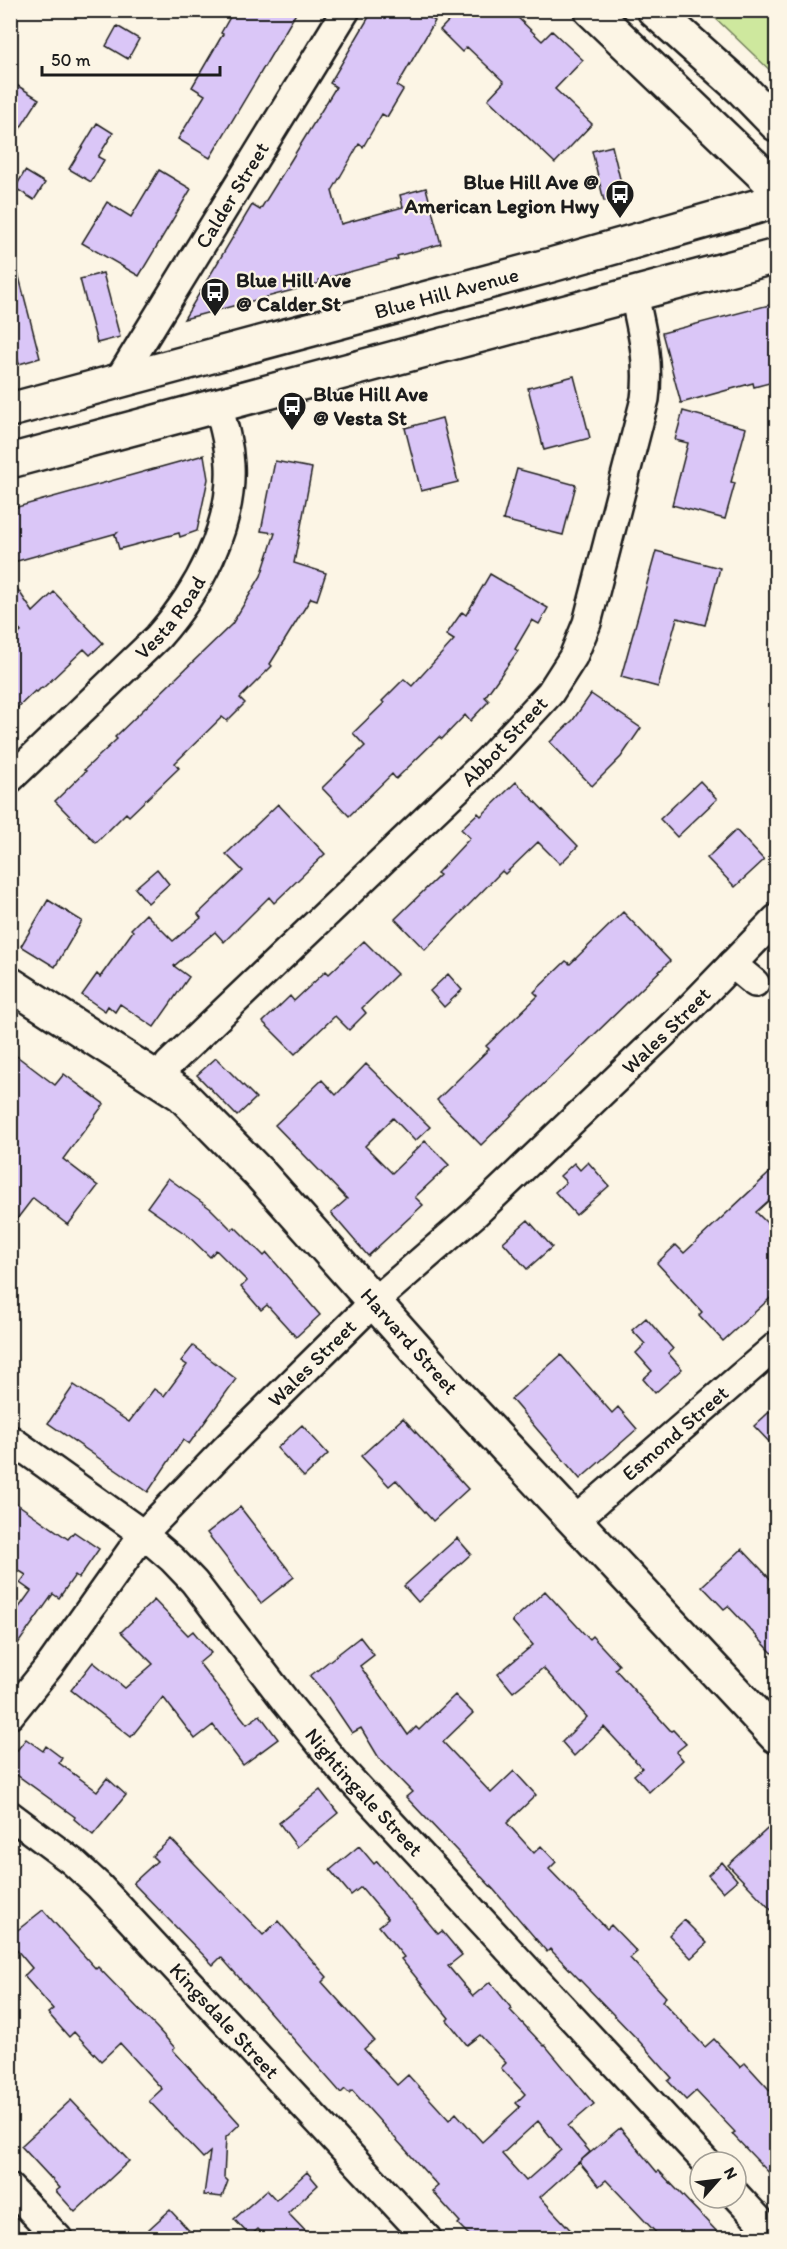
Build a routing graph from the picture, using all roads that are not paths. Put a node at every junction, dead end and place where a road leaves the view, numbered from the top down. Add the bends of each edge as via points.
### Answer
1 (346, 10) edge
2 (591, 10) edge
3 (654, 10) edge
4 (777, 124) edge
5 (777, 187) edge
6 (777, 201) edge
7 (777, 256) edge
8 (634, 295) junction
9 (118, 381) junction
10 (218, 406) junction
11 (10, 410) edge
12 (10, 461) edge
13 (10, 779) edge
14 (777, 919) edge
15 (732, 964) junction
16 (755, 983) dead end
17 (10, 984) edge
18 (160, 1080) junction
19 (375, 1301) junction
20 (777, 1346) edge
21 (10, 1439) edge
22 (574, 1521) junction
23 (143, 1534) junction
24 (10, 1715) edge
25 (777, 1736) edge
26 (10, 1815) edge
27 (695, 2150) edge
28 (10, 2188) edge
29 (748, 2208) edge
30 (58, 2238) edge
31 (427, 2238) edge
32 (777, 2238) edge

1 - 9 street, Calder Street
2 - 5 main road
3 - 4 main road
6 - 9 main road, Blue Hill Avenue
7 - 8 main road
8 - 10 main road
8 - 18 street, Abbot Street via 646,346 645,399 594,598 573,657 550,693 488,760 169,1064
9 - 11 main road, Blue Hill Avenue
10 - 12 main road
10 - 13 street, Vesta Road via 228,446 230,486 219,532 192,594 158,637
14 - 15 street, Wales Street
15 - 16 street
15 - 19 street, Wales Street via 474,1214
17 - 18 main road, Harvard Street
18 - 19 main road, Harvard Street via 181,1094 261,1175
19 - 22 main road, Harvard Street
19 - 23 street, Wales Street
20 - 22 street, Esmond Street
21 - 23 street, Nightingale Street
22 - 25 main road, Harvard Street
23 - 24 street, Wales Street
23 - 27 street, Nightingale Street via 194,1582 338,1766
26 - 31 street, Kingsdale Street via 73,1862 99,1887
28 - 30 street
29 - 32 street

